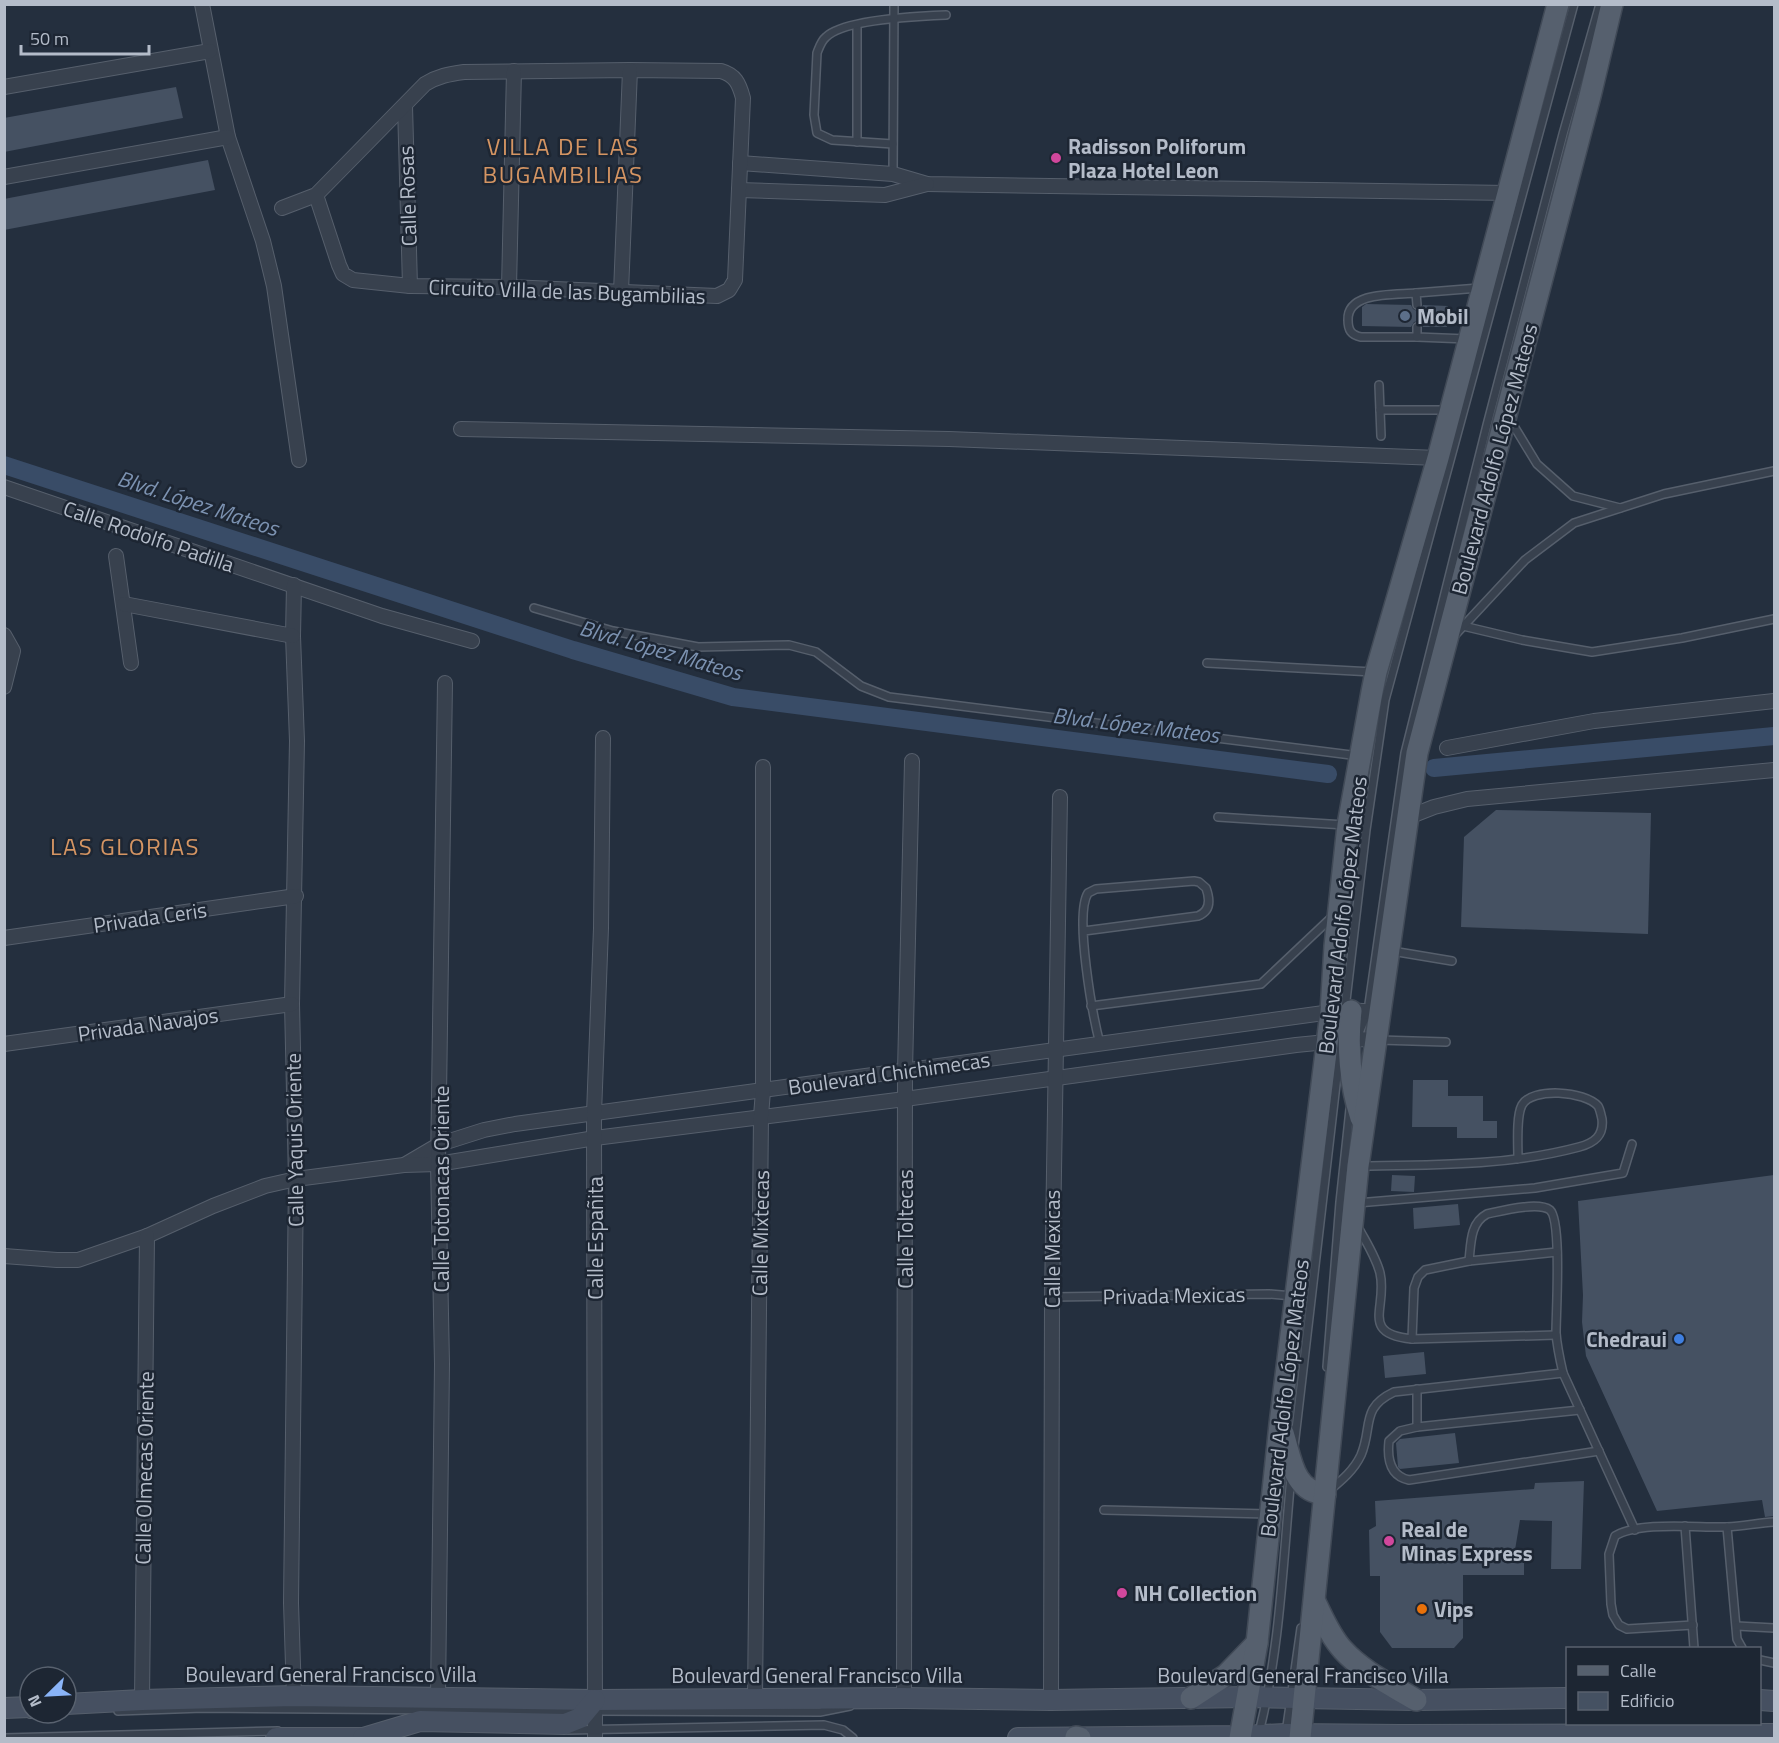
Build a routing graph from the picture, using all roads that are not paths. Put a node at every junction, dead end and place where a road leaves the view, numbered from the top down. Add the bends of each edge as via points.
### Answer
1 (202, 4) edge
2 (894, 4) edge
3 (1558, 4) edge
4 (1574, 4) edge
5 (1600, 4) edge
6 (1612, 4) edge
7 (946, 15) dead end
8 (893, 17) junction
9 (857, 25) junction
10 (210, 51) junction
11 (630, 70) junction
12 (514, 71) junction
13 (4, 87) edge
14 (405, 106) junction
15 (228, 137) junction
16 (857, 142) junction
17 (893, 144) junction
18 (740, 164) junction
19 (893, 174) junction
20 (4, 177) edge
21 (927, 184) junction
22 (739, 190) junction
23 (1508, 193) junction
24 (316, 195) junction
25 (282, 208) dead end
26 (410, 286) junction
27 (509, 287) junction
28 (1483, 288) junction
29 (621, 292) junction
30 (1416, 293) junction
31 (1417, 305) dead end
32 (1417, 327) dead end
33 (1417, 337) junction
34 (1470, 339) junction
35 (1379, 385) dead end
36 (1380, 410) junction
37 (1450, 410) junction
38 (1506, 413) junction
39 (461, 429) dead end
40 (1381, 436) dead end
41 (1438, 458) junction
42 (300, 460) dead end
43 (1774, 471) edge
44 (4, 487) edge
45 (1623, 508) junction
46 (116, 556) dead end
47 (294, 585) junction
48 (124, 604) junction
49 (534, 608) dead end
50 (1774, 619) edge
51 (1463, 626) junction
52 (4, 635) edge
53 (293, 636) junction
54 (472, 641) dead end
55 (1444, 645) junction
56 (131, 663) dead end
57 (1207, 663) dead end
58 (1376, 672) junction
59 (445, 683) dead end
60 (4, 687) edge
61 (1774, 701) edge
62 (603, 738) dead end
63 (1447, 748) dead end
64 (1361, 756) junction
65 (912, 761) dead end
66 (763, 767) dead end
67 (1774, 770) edge
68 (1060, 797) dead end
69 (1218, 817) dead end
70 (1407, 818) junction
71 (1348, 825) junction
72 (296, 896) junction
73 (1339, 910) junction
74 (1084, 931) junction
75 (4, 938) edge
76 (1389, 950) junction
77 (1452, 961) dead end
78 (292, 1004) junction
79 (1091, 1006) junction
80 (1355, 1011) junction
81 (1350, 1040) junction
82 (1446, 1042) dead end
83 (4, 1044) edge
84 (1100, 1044) junction
85 (1055, 1049) junction
86 (905, 1072) junction
87 (1054, 1078) junction
88 (1354, 1080) junction
89 (763, 1091) junction
90 (905, 1099) junction
91 (594, 1114) junction
92 (761, 1116) junction
93 (1364, 1127) junction
94 (595, 1138) junction
95 (440, 1144) junction
96 (1632, 1144) dead end
97 (1518, 1159) junction
98 (438, 1164) junction
99 (404, 1165) junction
100 (1358, 1167) junction
101 (296, 1179) junction
102 (1354, 1210) junction
103 (147, 1236) junction
104 (1557, 1252) junction
105 (4, 1256) edge
106 (1469, 1261) junction
107 (1296, 1296) junction
108 (1052, 1297) junction
109 (1556, 1335) junction
110 (1412, 1338) junction
111 (1563, 1373) junction
112 (1326, 1377) dead end
113 (1417, 1389) junction
114 (1580, 1410) junction
115 (1280, 1424) junction
116 (1417, 1427) junction
117 (1321, 1447) dead end
118 (1599, 1451) junction
119 (1293, 1463) junction
120 (1321, 1494) junction
121 (1104, 1510) dead end
122 (1270, 1515) junction
123 (1774, 1522) edge
124 (1685, 1526) junction
125 (1727, 1527) junction
126 (1635, 1530) junction
127 (1311, 1550) dead end
128 (1308, 1610) junction
129 (1693, 1625) junction
130 (1737, 1626) junction
131 (1774, 1628) edge
132 (1257, 1643) junction
133 (1694, 1647) edge
134 (1741, 1647) edge
135 (294, 1696) junction
136 (438, 1696) junction
137 (1258, 1697) junction
138 (869, 1698) junction
139 (904, 1698) junction
140 (1191, 1698) junction
141 (1299, 1698) junction
142 (1566, 1698) edge
143 (755, 1699) junction
144 (142, 1700) junction
145 (1051, 1700) junction
146 (1416, 1700) junction
147 (78, 1703) edge
148 (592, 1707) junction
149 (112, 1711) dead end
150 (322, 1730) dead end
151 (366, 1733) edge
152 (395, 1733) edge
153 (595, 1734) edge
154 (1774, 1734) edge
155 (1293, 1736) edge
156 (1491, 1736) edge
157 (1250, 1737) edge
158 (1396, 1737) edge
159 (4, 1738) edge
160 (276, 1738) edge
161 (298, 1738) edge
162 (853, 1738) edge
163 (1018, 1738) edge
164 (1078, 1738) edge

1 - 10 street
2 - 8 lane
3 - 23 main road, Boulevard Adolfo López Mateos
4 - 80 lane via 1385,700 1366,830
5 - 80 lane via 1487,425 1405,753
6 - 38 main road, Boulevard Adolfo López Mateos
7 - 8 lane
8 - 9 lane
8 - 17 lane
9 - 16 lane
9 - 16 lane via 826,36 820,44 814,115 817,133 824,138
10 - 13 street
10 - 15 street
11 - 12 street, Circuito Villa de las Bugambilias
11 - 18 street, Circuito Villa de las Bugambilias via 730,74 737,80 743,98
11 - 29 street
12 - 14 street, Circuito Villa de las Bugambilias via 464,72 435,78
12 - 27 street
14 - 24 street, Circuito Villa de las Bugambilias
14 - 26 street, Calle Rosas
15 - 20 street
15 - 42 street via 269,261
16 - 17 lane
17 - 19 lane
18 - 19 street
18 - 22 street, Circuito Villa de las Bugambilias
19 - 21 street
21 - 22 street via 885,195
21 - 23 street
22 - 29 street, Circuito Villa de las Bugambilias via 735,279 729,290 709,297
23 - 28 main road, Boulevard Adolfo López Mateos
24 - 25 street, Circuito Villa de las Bugambilias
24 - 26 street, Circuito Villa de las Bugambilias via 343,274 353,280
26 - 27 street, Circuito Villa de las Bugambilias
27 - 29 street, Circuito Villa de las Bugambilias
28 - 30 lane
28 - 34 main road, Boulevard Adolfo López Mateos
30 - 31 lane
30 - 33 lane via 1363,298 1350,308 1348,324 1349,331 1361,337
32 - 33 lane
33 - 34 lane
34 - 37 main road, Boulevard Adolfo López Mateos
35 - 36 lane
36 - 37 lane
36 - 40 lane
37 - 41 main road, Boulevard Adolfo López Mateos
38 - 45 lane via 1537,464 1573,496
38 - 55 main road, Boulevard Adolfo López Mateos
39 - 41 street via 949,439
41 - 58 main road, Boulevard Adolfo López Mateos
43 - 45 lane via 1664,494
44 - 47 street, Calle Rodolfo Padilla
45 - 51 lane via 1574,523 1525,560
46 - 48 street
47 - 53 street, Calle Yaquis Oriente
47 - 54 street, Calle Rodolfo Padilla via 382,616
48 - 53 street
48 - 56 street
49 - 64 lane via 613,632 698,647 789,645 816,652 861,687 889,697
50 - 51 lane via 1592,652
51 - 55 lane
52 - 60 street via 13,651
53 - 72 street, Calle Yaquis Oriente
55 - 70 main road, Boulevard Adolfo López Mateos via 1417,753
57 - 58 lane
58 - 64 main road, Boulevard Adolfo López Mateos
59 - 95 street, Calle Totonacas Oriente
61 - 63 street via 1594,721
62 - 91 street, Calle Españita
64 - 71 main road, Boulevard Adolfo López Mateos
65 - 86 street, Calle Toltecas
66 - 89 street, Calle Mixtecas
67 - 70 street via 1467,800
68 - 85 street, Calle Mexicas
69 - 71 lane
70 - 76 main road, Boulevard Adolfo López Mateos
71 - 73 main road, Boulevard Adolfo López Mateos
72 - 75 street, Privada Ceris
72 - 78 street, Calle Yaquis Oriente
73 - 79 lane via 1261,984
73 - 80 main road, Boulevard Adolfo López Mateos
74 - 74 lane via 1085,897 1091,890 1194,881 1206,888 1208,907 1198,916
74 - 79 lane
76 - 77 lane
76 - 80 main road, Boulevard Adolfo López Mateos
78 - 83 street, Privada Navajos
78 - 101 street, Calle Yaquis Oriente
79 - 84 lane
80 - 81 main road, Boulevard Adolfo López Mateos
80 - 81 main road, Boulevard Adolfo López Mateos
80 - 84 street, Boulevard Chichimecas
81 - 82 lane
81 - 87 street, Boulevard Chichimecas
81 - 88 main road
81 - 93 main road, Boulevard Adolfo López Mateos
81 - 107 main road, Boulevard Adolfo López Mateos
81 - 119 lane
84 - 85 street, Boulevard Chichimecas
85 - 86 street, Boulevard Chichimecas
85 - 87 street, Calle Mexicas
86 - 89 street, Boulevard Chichimecas
86 - 90 street, Calle Toltecas
87 - 90 street, Boulevard Chichimecas
87 - 108 street, Calle Mexicas
88 - 93 main road
88 - 112 lane
89 - 91 street, Boulevard Chichimecas
89 - 92 street, Calle Mixtecas
90 - 92 street, Boulevard Chichimecas
90 - 139 street, Calle Toltecas
91 - 94 street, Calle Españita
91 - 95 street, Boulevard Chichimecas via 484,1130
92 - 94 street, Boulevard Chichimecas
92 - 143 street, Calle Mixtecas
93 - 100 main road, Boulevard Adolfo López Mateos
94 - 98 street, Boulevard Chichimecas
94 - 148 street, Calle Españita
95 - 98 street, Calle Totonacas Oriente
95 - 99 street, Boulevard Chichimecas
96 - 102 lane via 1623,1173
97 - 97 lane via 1570,1149 1598,1138 1603,1128 1598,1106 1574,1095 1532,1095 1520,1110
97 - 100 lane
98 - 99 street, Boulevard Chichimecas
98 - 136 street, Calle Totonacas Oriente via 442,1364
99 - 101 street, Boulevard Chichimecas
100 - 102 main road, Boulevard Adolfo López Mateos
101 - 103 street, Boulevard Chichimecas via 234,1198
101 - 135 street, Calle Yaquis Oriente via 291,1603
102 - 110 lane via 1380,1273 1383,1331
102 - 120 main road, Boulevard Adolfo López Mateos
103 - 105 street, Boulevard Chichimecas via 78,1260
103 - 144 street, Calle Olmecas Oriente
104 - 106 lane
104 - 106 lane via 1554,1215 1536,1206 1480,1218 1473,1230
104 - 109 lane
106 - 110 lane via 1435,1267 1418,1276 1413,1288
107 - 108 lane, Privada Mexicas
107 - 115 main road, Boulevard Adolfo López Mateos
108 - 145 street, Calle Mexicas
109 - 110 lane
109 - 111 lane
111 - 113 lane
111 - 114 lane
113 - 116 lane
113 - 120 lane via 1394,1392 1375,1404 1362,1454 1345,1478
114 - 116 lane
114 - 118 lane
115 - 119 main road
115 - 122 main road, Boulevard Adolfo López Mateos
116 - 118 lane via 1400,1431 1389,1441 1390,1465 1401,1478 1423,1479
117 - 120 lane
118 - 126 lane
119 - 120 main road via 1302,1484
119 - 137 lane via 1274,1657
120 - 127 lane
120 - 128 main road, Boulevard Adolfo López Mateos
121 - 122 lane
122 - 132 main road, Boulevard Adolfo López Mateos
123 - 125 lane
124 - 125 lane
124 - 126 lane
124 - 129 lane
125 - 130 lane
126 - 129 lane via 1622,1531 1610,1545 1611,1604 1619,1625 1627,1629
128 - 141 main road, Boulevard Adolfo López Mateos
128 - 146 main road via 1343,1650 1378,1678
129 - 133 lane
130 - 131 lane
130 - 134 lane
132 - 137 main road, Boulevard Adolfo López Mateos
132 - 140 main road via 1226,1675
135 - 136 main road, Boulevard General Francisco Villa
135 - 144 main road, Boulevard General Francisco Villa
136 - 148 main road, Boulevard General Francisco Villa
137 - 140 main road, Boulevard General Francisco Villa
137 - 141 main road, Boulevard General Francisco Villa
137 - 157 main road, Boulevard Adolfo López Mateos
138 - 139 main road, Boulevard General Francisco Villa
138 - 143 main road, Boulevard General Francisco Villa
138 - 148 lane via 820,1712
139 - 145 main road, Boulevard General Francisco Villa
140 - 145 main road, Boulevard General Francisco Villa
141 - 146 main road, Boulevard General Francisco Villa
141 - 155 main road, Boulevard Adolfo López Mateos
142 - 146 main road, Boulevard General Francisco Villa
143 - 148 main road, Boulevard General Francisco Villa
144 - 147 main road, Boulevard General Francisco Villa
148 - 149 lane
148 - 152 main road via 565,1724 420,1721
148 - 153 street, Calle Españita
150 - 159 lane
151 - 152 main road
151 - 161 main road
152 - 153 lane
153 - 162 lane via 824,1725 843,1730
154 - 156 main road
155 - 157 main road
155 - 158 main road
156 - 158 main road
157 - 164 main road
160 - 161 main road
163 - 164 main road

